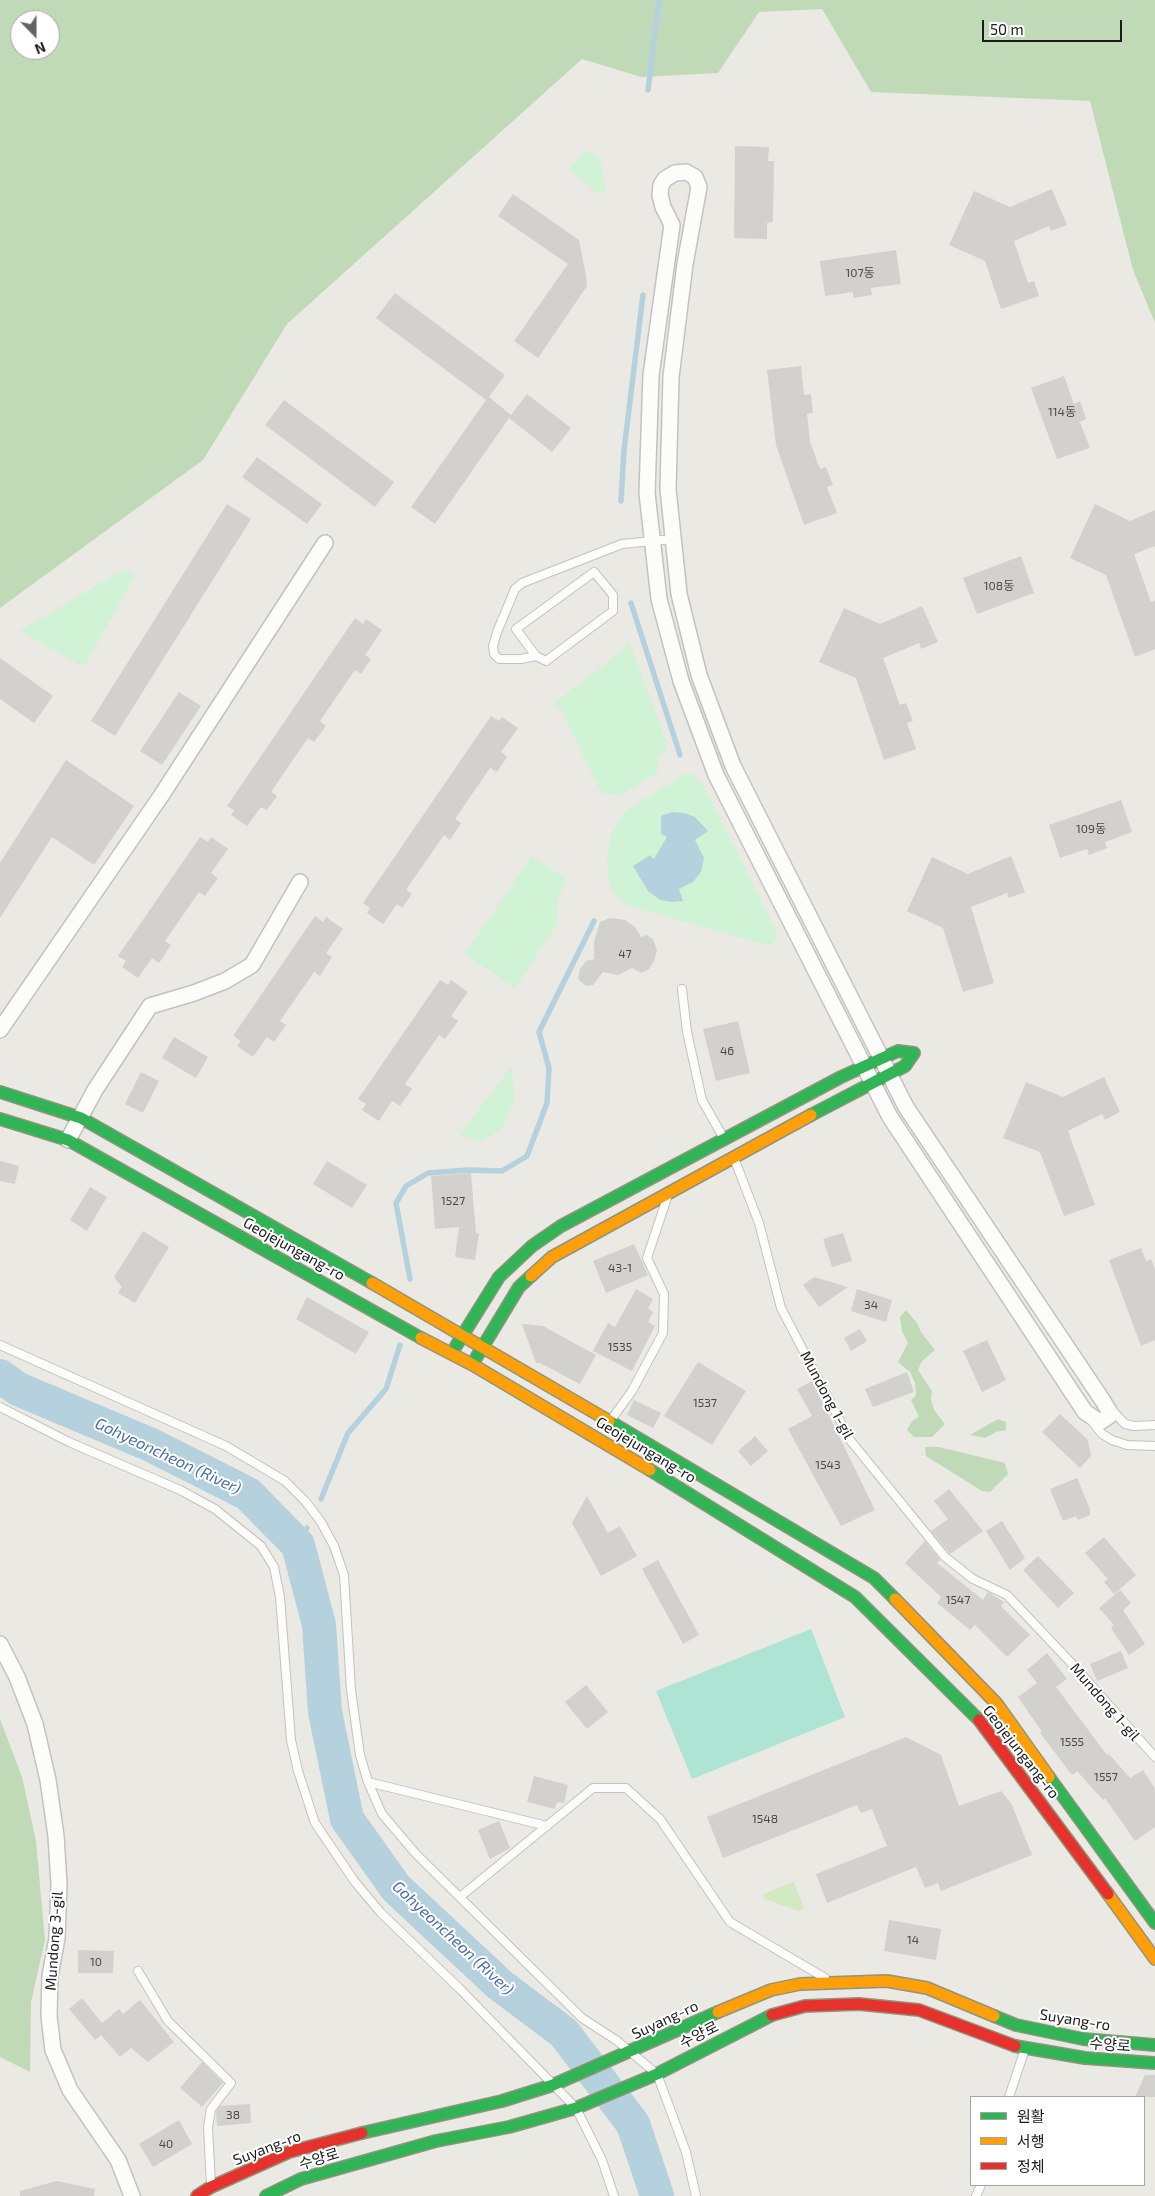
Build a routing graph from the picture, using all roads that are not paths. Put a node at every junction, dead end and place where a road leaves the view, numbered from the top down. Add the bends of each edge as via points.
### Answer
1 (673, 539) junction
2 (652, 541) junction
3 (325, 543) dead end
4 (536, 656) junction
5 (300, 882) dead end
6 (682, 989) dead end
7 (0, 1030) edge
8 (882, 1059) junction
9 (864, 1066) junction
10 (890, 1074) junction
11 (873, 1083) junction
12 (0, 1092) edge
13 (81, 1118) junction
14 (0, 1119) edge
15 (68, 1140) junction
16 (729, 1147) junction
17 (669, 1192) junction
18 (481, 1305) junction
19 (425, 1314) junction
20 (498, 1318) junction
21 (462, 1334) junction
22 (0, 1344) edge
23 (482, 1346) junction
24 (451, 1355) junction
25 (473, 1365) junction
26 (541, 1381) junction
27 (1103, 1401) junction
28 (0, 1408) edge
29 (1086, 1412) junction
30 (610, 1423) junction
31 (1155, 1425) edge
32 (1155, 1446) edge
33 (0, 1644) edge
34 (1155, 1757) edge
35 (368, 1782) junction
36 (547, 1826) junction
37 (460, 1898) junction
38 (1155, 1923) edge
39 (1155, 1959) edge
40 (138, 1972) dead end
41 (833, 1982) junction
42 (1029, 2039) junction
43 (1155, 2045) edge
44 (631, 2052) junction
45 (1155, 2063) edge
46 (657, 2074) junction
47 (553, 2085) junction
48 (1009, 2096) edge
49 (576, 2108) junction
50 (211, 2187) junction
51 (132, 2196) edge
52 (197, 2196) edge
53 (266, 2196) edge
54 (614, 2196) edge
55 (696, 2196) edge

1 - 2 lane
1 - 2 street via 668,488 671,377 685,264 699,187 695,177 686,172 675,173 665,179 660,194 672,225 651,375 647,493
1 - 8 street via 679,594 699,675 733,766
2 - 4 lane via 622,544 522,583 515,589 497,632 494,654 509,659
2 - 9 street via 659,599 682,682 716,775
3 - 7 street via 161,796
4 - 4 lane via 546,661 613,611 613,595 594,572 516,629
5 - 13 street via 252,965 225,981 150,1006 95,1090
6 - 16 lane, Mundong 1-gil via 687,1032 702,1100
8 - 9 street
8 - 10 street
8 - 10 street via 898,1051 914,1053 905,1066
9 - 11 street
9 - 16 street
10 - 11 street
10 - 27 street via 906,1107
11 - 16 street
11 - 29 street via 890,1117
12 - 13 street, Geojejungang-ro
13 - 15 street
13 - 19 street, Geojejungang-ro
14 - 15 street, Geojejungang-ro
15 - 24 street, Geojejungang-ro
16 - 17 street
16 - 18 street via 561,1226 532,1246 500,1277
16 - 34 lane, Mundong 1-gil via 759,1223 781,1308 850,1440 945,1557 973,1579 1007,1595
17 - 20 street via 552,1257 519,1287
17 - 30 lane via 647,1258 664,1294 664,1333
18 - 19 street via 466,1316 453,1320
18 - 21 street
19 - 21 street, Geojejungang-ro
20 - 23 street
20 - 26 street via 501,1342 507,1354
21 - 23 street, Geojejungang-ro
21 - 24 street
22 - 35 lane via 226,1446 285,1481 306,1502 334,1546 344,1575 355,1725
23 - 25 street
23 - 26 street, Geojejungang-ro
24 - 25 street, Geojejungang-ro
25 - 39 street, Geojejungang-ro via 725,1515 855,1598 985,1725
26 - 30 street, Geojejungang-ro
27 - 29 street via 1109,1411 1105,1420 1097,1421
27 - 31 lane via 1125,1424
28 - 47 lane via 180,1490 215,1509 262,1546 274,1567 280,1598 290,1740 315,1822 355,1882 382,1914
29 - 32 lane via 1102,1434 1112,1440 1127,1445
30 - 38 street, Geojejungang-ro via 874,1578 997,1704
33 - 51 street, Mundong 3-gil via 35,1724 56,1836 57,1938 50,1976 49,2016 53,2050 70,2090 118,2160
35 - 36 lane
35 - 37 lane via 382,1814 399,1836
36 - 37 lane
36 - 41 lane via 593,1788 626,1788 660,1819 730,1922
37 - 44 lane via 582,2018
40 - 50 lane via 168,2021 231,2083 211,2109 208,2128
41 - 42 street, Suyang-ro via 887,1981 926,1988 1016,2025
41 - 44 street, Suyang-ro via 771,1990
42 - 43 street, Suyang-ro via 1083,2038
42 - 45 street, 수양로 via 1085,2058
42 - 46 street, 수양로 via 919,2010 859,2004 805,2006 758,2021
42 - 48 lane
44 - 46 lane
44 - 47 street, Suyang-ro
46 - 49 street, 수양로
46 - 55 lane via 686,2152
47 - 49 lane
47 - 50 street, Suyang-ro via 502,2101 289,2152
49 - 53 street, 수양로 via 509,2127 436,2141 301,2180
49 - 54 lane via 602,2160
50 - 52 street, Suyang-ro

